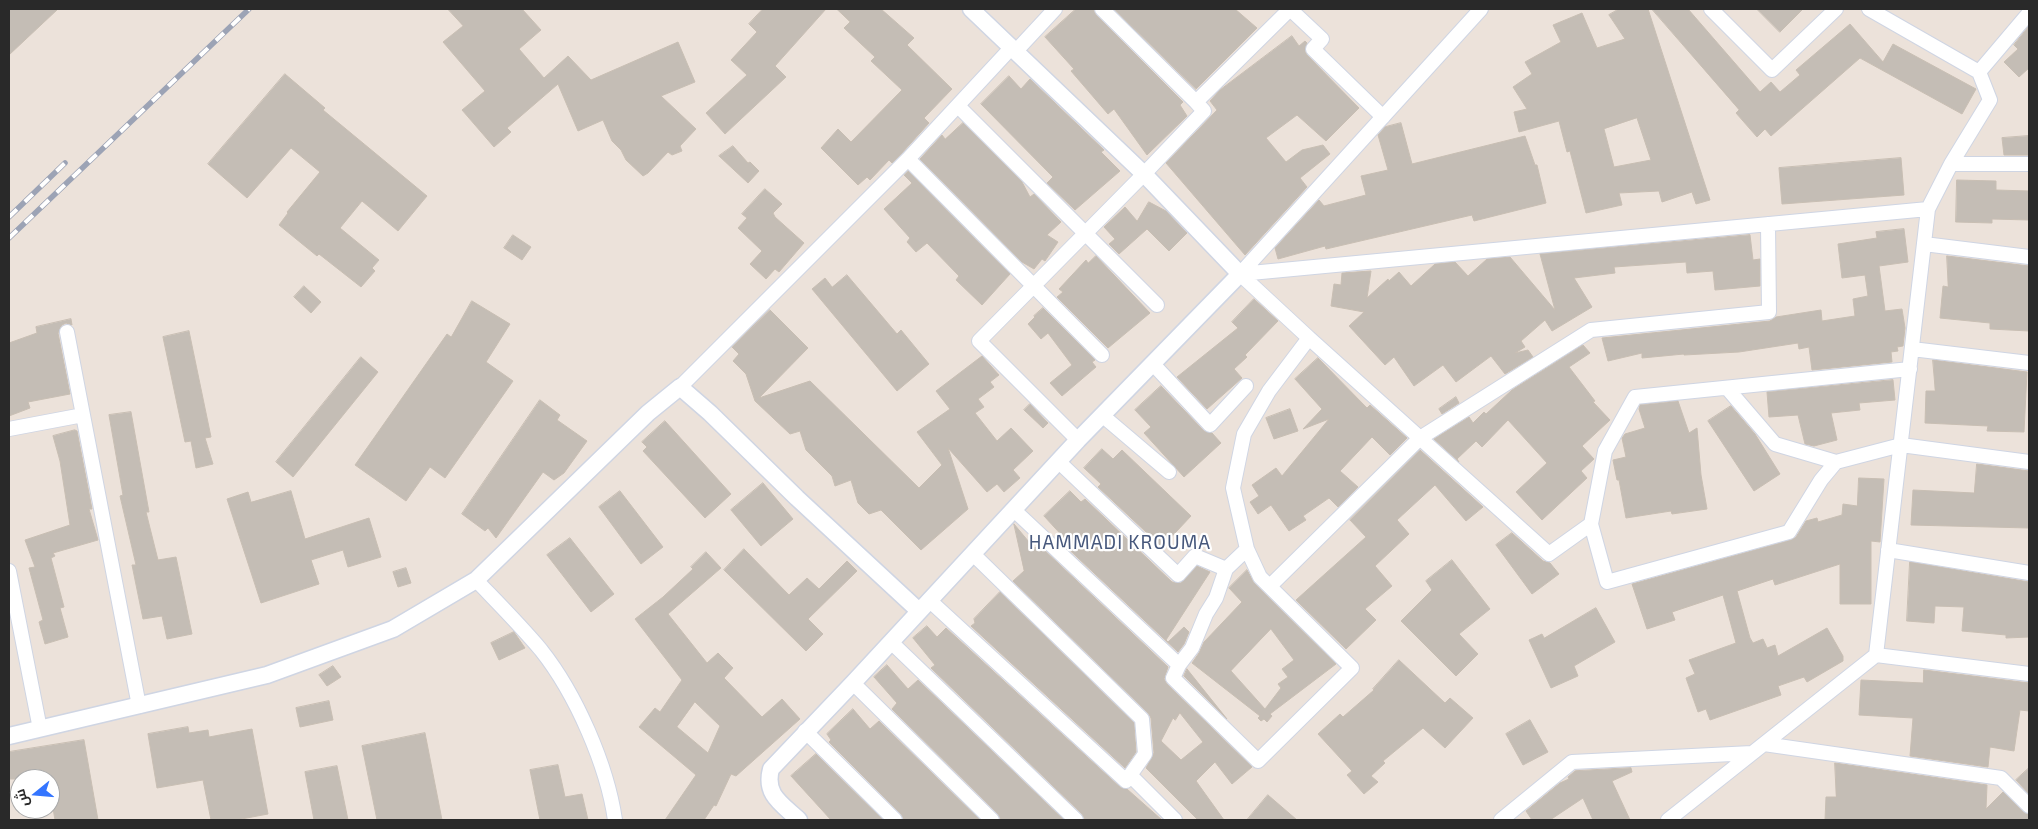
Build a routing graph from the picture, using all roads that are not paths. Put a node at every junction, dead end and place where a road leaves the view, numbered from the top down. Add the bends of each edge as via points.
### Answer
1 (971, 9) edge
2 (1055, 9) edge
3 (1102, 9) edge
4 (1290, 9) edge
5 (1481, 9) edge
6 (1711, 9) edge
7 (1836, 9) edge
8 (1869, 9) edge
9 (2029, 13) edge
10 (1014, 49) junction
11 (1979, 72) junction
12 (1196, 102) junction
13 (958, 106) junction
14 (1383, 116) junction
15 (908, 159) junction
16 (1951, 164) junction
17 (2029, 164) edge
18 (1144, 174) junction
19 (1928, 209) junction
20 (1768, 224) junction
21 (1085, 233) junction
22 (1924, 244) junction
23 (2029, 257) edge
24 (1240, 274) junction
25 (1033, 286) junction
26 (1157, 305) dead end
27 (67, 332) dead end
28 (1309, 338) junction
29 (1912, 348) junction
30 (1102, 355) dead end
31 (2029, 363) edge
32 (1153, 364) junction
33 (1910, 369) junction
34 (1246, 386) dead end
35 (680, 388) junction
36 (1727, 388) junction
37 (83, 415) junction
38 (1103, 416) junction
39 (9, 430) edge
40 (1420, 438) junction
41 (1078, 440) junction
42 (1900, 445) junction
43 (1059, 462) junction
44 (1836, 462) junction
45 (2029, 462) edge
46 (1169, 472) dead end
47 (1014, 510) junction
48 (1591, 524) junction
49 (1247, 549) junction
50 (1888, 550) junction
51 (973, 554) junction
52 (1226, 569) junction
53 (9, 571) edge
54 (2029, 573) edge
55 (476, 580) junction
56 (1270, 586) junction
57 (924, 606) junction
58 (891, 642) junction
59 (1876, 655) junction
60 (1180, 665) junction
61 (2029, 674) edge
62 (853, 683) junction
63 (139, 706) junction
64 (40, 729) junction
65 (805, 732) junction
66 (9, 736) edge
67 (1764, 744) junction
68 (1752, 753) junction
69 (1130, 775) junction
70 (2029, 806) edge
71 (615, 820) edge
72 (798, 820) edge
73 (895, 820) edge
74 (992, 820) edge
75 (1076, 820) edge
76 (1175, 820) edge
77 (1500, 820) edge
78 (1668, 820) edge

1 - 10 street
2 - 10 street
3 - 12 street
4 - 12 street
4 - 14 street via 1322,39 1313,49
5 - 14 street
6 - 7 street via 1772,70
8 - 11 street
9 - 11 street
10 - 13 street
10 - 18 street
11 - 16 street via 1990,100
12 - 18 street via 1204,111
13 - 15 street
13 - 21 street
14 - 24 street
15 - 25 street
15 - 35 street
16 - 17 street
16 - 19 street
18 - 21 street
18 - 24 street
19 - 20 street
19 - 22 street
20 - 24 street
20 - 40 street via 1769,312 1591,330
21 - 25 street
21 - 26 street
22 - 23 street
22 - 29 street
24 - 28 street
24 - 32 street
25 - 30 street
25 - 41 street via 979,341
27 - 37 street
28 - 40 street
28 - 49 street via 1269,392 1244,434 1233,488
29 - 31 street
29 - 33 street
32 - 34 street via 1210,425
32 - 38 street
33 - 36 street
33 - 42 street
35 - 55 street via 648,413
35 - 57 street via 797,498
36 - 44 street via 1775,444
36 - 48 street via 1635,397 1605,450
37 - 39 street
37 - 63 street
38 - 41 street
38 - 46 street
40 - 48 street via 1549,554
40 - 56 street
41 - 43 street
42 - 44 street
42 - 45 street
42 - 50 street
43 - 47 street
43 - 52 street via 1178,575 1195,556
44 - 48 street via 1789,532 1607,582
47 - 51 street
47 - 60 street
49 - 52 street
49 - 56 street via 1260,576
50 - 54 street
50 - 59 street
51 - 57 street
51 - 69 street via 1142,719 1145,754
52 - 60 street via 1216,598 1192,648
53 - 64 street
55 - 63 street via 393,629 267,675
55 - 71 street via 541,651 582,714 612,798
56 - 60 street via 1352,668 1258,761 1173,678
57 - 58 street
57 - 69 street via 1126,781
58 - 62 street
58 - 75 street
59 - 61 street
59 - 67 street
62 - 65 street
62 - 74 street
63 - 64 street
64 - 66 street
65 - 72 street via 771,769 768,780 770,791
65 - 73 street
67 - 68 street
67 - 70 street via 2001,778
68 - 77 street via 1572,762
68 - 78 street
69 - 76 street

